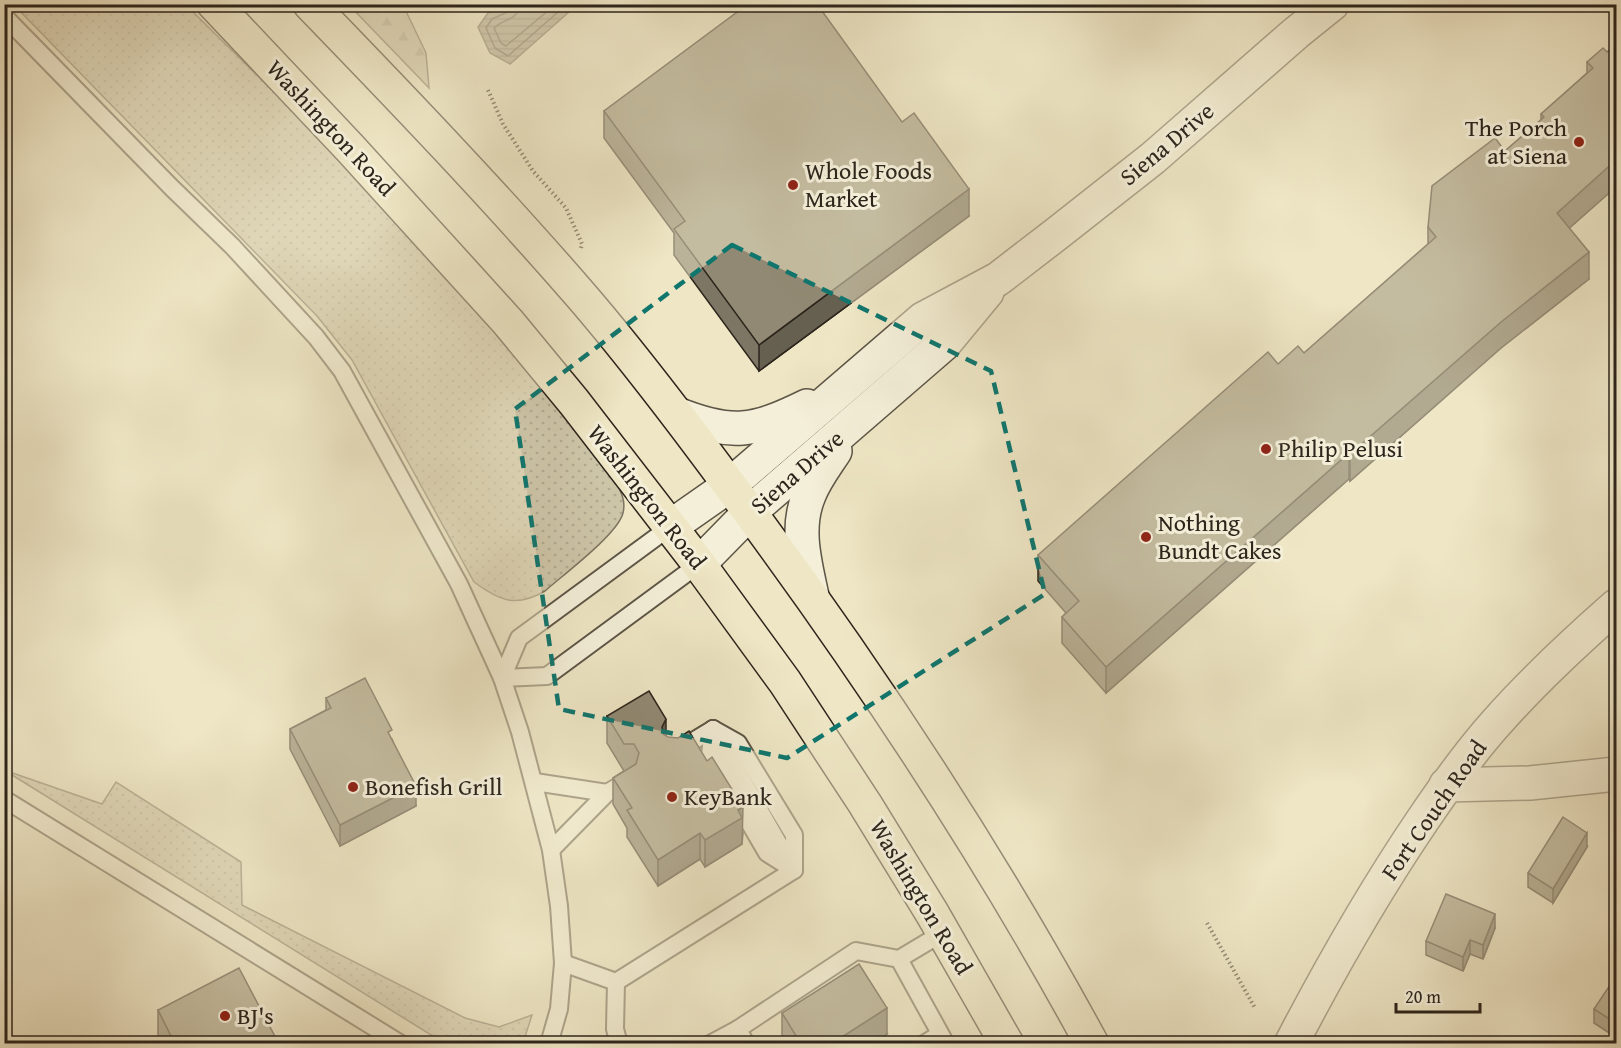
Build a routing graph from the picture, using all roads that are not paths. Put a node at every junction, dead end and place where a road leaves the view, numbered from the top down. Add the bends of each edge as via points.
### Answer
1 (214, 4) edge
2 (310, 4) edge
3 (1332, 4) edge
4 (4, 16) edge
5 (998, 279) junction
6 (841, 389) junction
7 (677, 414) junction
8 (852, 424) junction
9 (730, 485) junction
10 (751, 511) junction
11 (670, 527) junction
12 (699, 564) junction
13 (813, 596) junction
14 (1617, 606) edge
15 (502, 678) junction
16 (672, 754) edge
17 (1617, 774) edge
18 (629, 780) edge
19 (535, 782) junction
20 (1446, 785) junction
21 (607, 793) junction
22 (4, 799) edge
23 (551, 850) junction
24 (944, 932) junction
25 (899, 959) junction
26 (563, 963) junction
27 (616, 982) junction
28 (738, 1029) junction
29 (943, 1039) edge
30 (1006, 1043) edge
31 (401, 1044) edge
32 (549, 1044) edge
33 (619, 1044) edge
34 (710, 1044) edge
35 (746, 1044) edge
36 (924, 1044) edge
37 (1092, 1044) edge
38 (1291, 1044) edge

1 - 11 main road, Washington Road via 508,322
2 - 7 main road via 478,179
3 - 5 street, Siena Drive via 1153,158
4 - 15 lane via 232,246 342,371 459,584
5 - 6 street, Siena Drive via 922,319
5 - 8 street, Siena Drive via 944,344
6 - 7 street via 780,419 738,429 706,426
6 - 9 street, Siena Drive
7 - 9 main road
8 - 10 street, Siena Drive
8 - 13 street via 808,496 803,554
9 - 10 main road
9 - 11 street, Siena Drive
10 - 12 street, Siena Drive
10 - 13 main road
11 - 12 main road, Washington Road
11 - 15 lane via 519,638
12 - 15 lane via 547,676
12 - 24 main road, Washington Road via 785,682
13 - 37 main road via 979,847
14 - 20 street, Fort Couch Road via 1547,669 1495,724
15 - 19 lane
16 - 27 lane via 713,729 794,870
17 - 20 street via 1530,783
18 - 21 lane
19 - 21 lane
19 - 23 lane
20 - 38 street, Fort Couch Road via 1343,945
21 - 23 lane
22 - 31 lane
23 - 26 lane
24 - 25 lane
24 - 30 main road, Washington Road
25 - 28 lane via 856,951
25 - 29 lane
26 - 27 lane
26 - 32 lane via 559,1009
27 - 33 lane via 615,1029
28 - 34 lane
28 - 35 lane
29 - 36 lane

